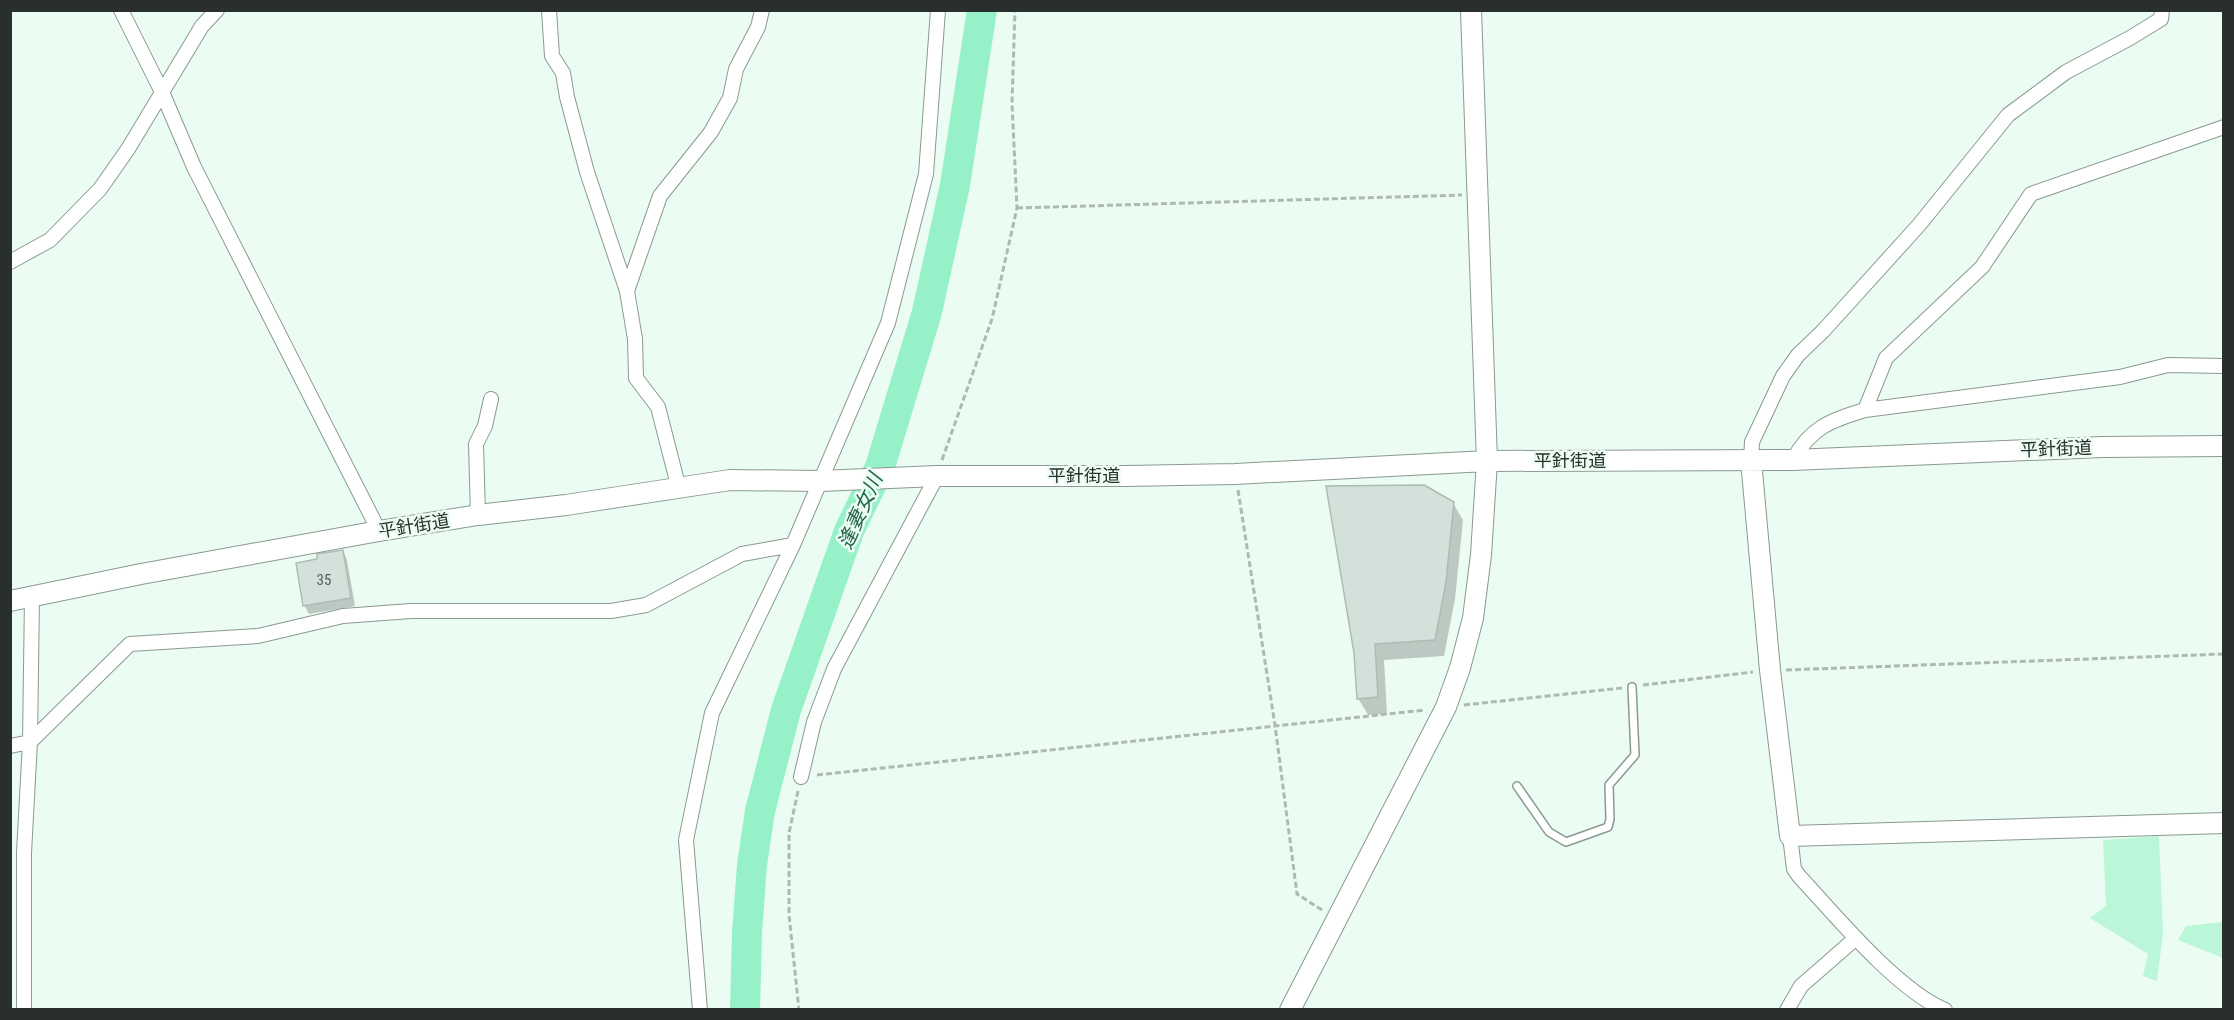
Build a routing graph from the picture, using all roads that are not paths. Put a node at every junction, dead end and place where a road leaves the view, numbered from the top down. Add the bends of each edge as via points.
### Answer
1 (121, 10) edge
2 (217, 10) edge
3 (549, 10) edge
4 (762, 10) edge
5 (938, 10) edge
6 (1471, 10) edge
7 (2162, 10) edge
8 (162, 92) junction
9 (2223, 127) edge
10 (10, 262) edge
11 (627, 291) junction
12 (2223, 366) edge
13 (491, 399) dead end
14 (1865, 410) junction
15 (2223, 446) edge
16 (1751, 460) junction
17 (1793, 460) junction
18 (1487, 461) junction
19 (937, 476) junction
20 (820, 481) junction
21 (680, 489) junction
22 (478, 515) junction
23 (379, 531) junction
24 (793, 545) junction
25 (32, 596) junction
26 (10, 601) edge
27 (1632, 687) road end
28 (30, 742) junction
29 (10, 746) edge
30 (801, 777) road end
31 (1517, 786) dead end
32 (2223, 823) edge
33 (1790, 836) junction
34 (1856, 938) junction
35 (24, 1010) edge
36 (700, 1010) edge
37 (1290, 1010) edge
38 (1787, 1010) edge
39 (1945, 1010) edge

1 - 8 street
2 - 8 street via 202,26
3 - 11 street via 552,56 563,73 587,172
4 - 11 street via 758,27 736,69 730,98 711,132 660,196
5 - 20 street via 926,174 888,323
6 - 18 street
7 - 16 street via 2161,19 2066,72 2008,115 1919,225 1798,355 1783,376 1752,442
8 - 10 street via 100,189 50,240
8 - 23 street via 194,167
9 - 14 street via 2031,194 1982,267 1886,358
11 - 21 street via 635,339 636,378 658,407
12 - 14 street via 2168,364 2120,376
13 - 22 street via 476,444
14 - 17 street via 1838,418 1812,433
15 - 17 street, 平針街道
16 - 17 street, 平針街道
16 - 18 street, 平針街道
16 - 33 street
18 - 19 street, 平針街道 via 1235,474
18 - 37 street via 1473,618 1460,668 1446,707
19 - 20 street, 平針街道
19 - 30 street via 834,669 814,722
20 - 21 street, 平針街道 via 730,480
20 - 24 street
21 - 22 street, 平針街道
22 - 23 street, 平針街道
23 - 25 street, 平針街道
24 - 28 street via 742,554 646,605 611,611 411,611 343,616 258,636 130,644
24 - 36 street via 712,713 686,840
25 - 26 street, 平針街道
25 - 28 street
27 - 31 lane via 1635,755 1609,785 1608,827 1566,842 1549,832
28 - 29 street
28 - 35 street via 24,853
32 - 33 street
33 - 34 street via 1794,869
34 - 38 street via 1801,986
34 - 39 street via 1918,994

